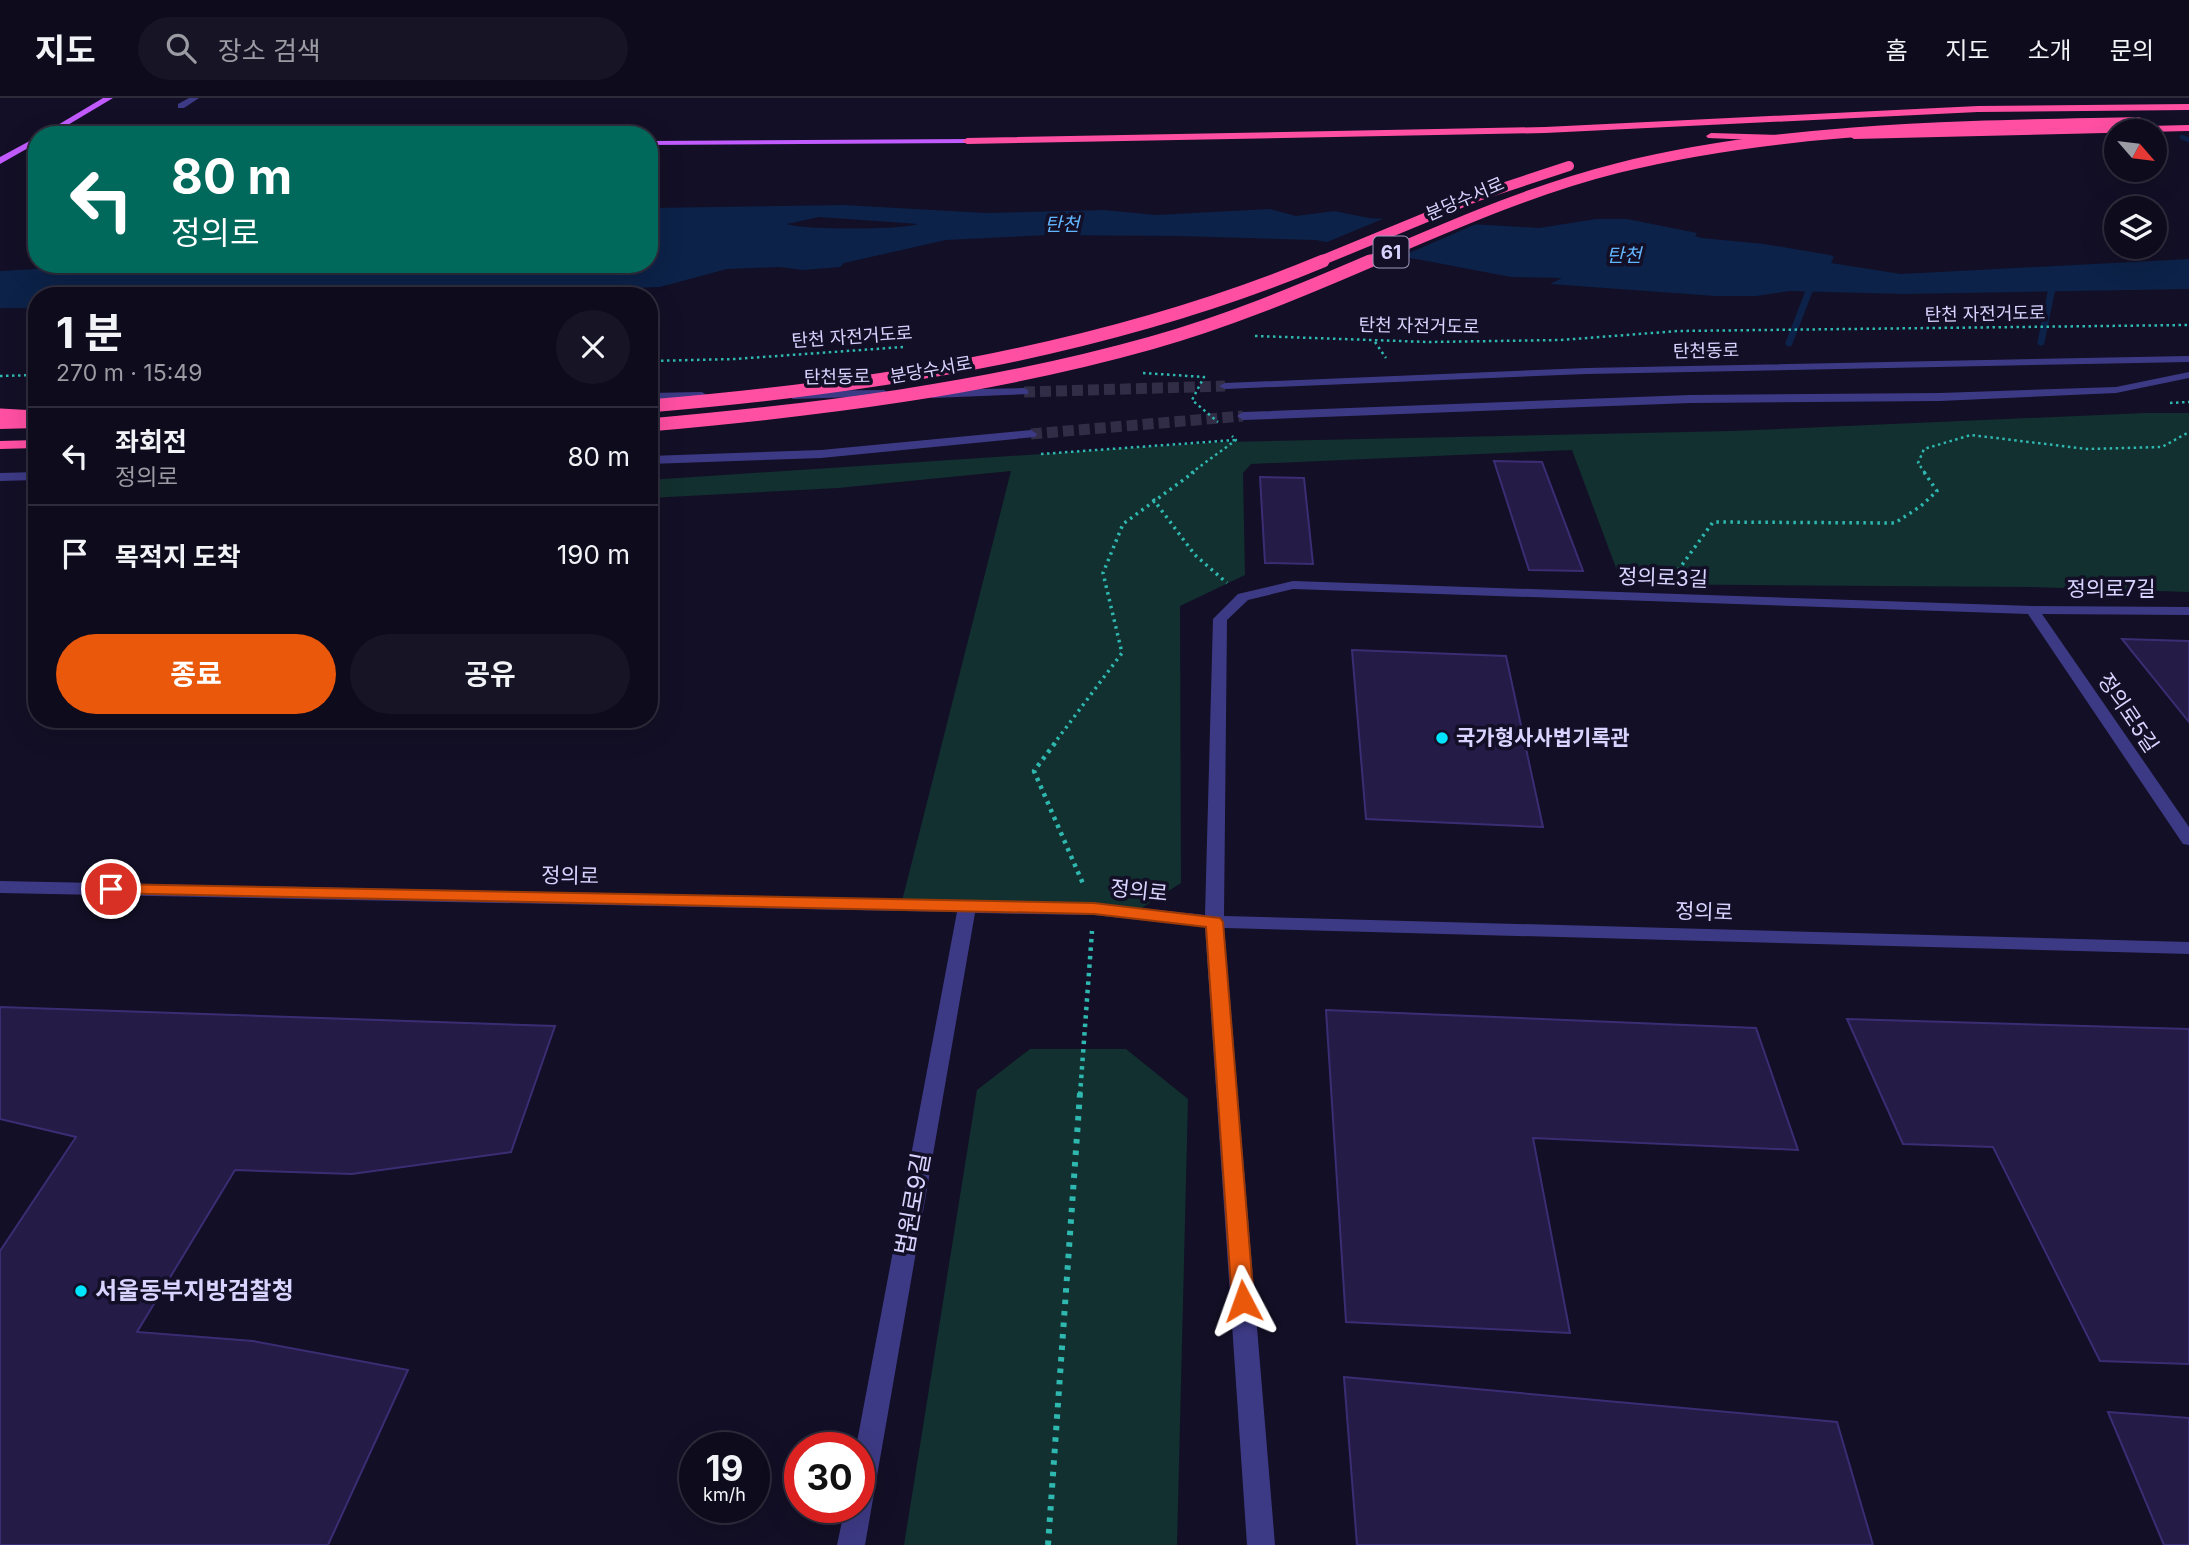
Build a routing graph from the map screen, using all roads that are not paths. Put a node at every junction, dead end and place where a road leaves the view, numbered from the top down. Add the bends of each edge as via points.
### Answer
1 (109, 98) edge
2 (195, 98) edge
3 (181, 106) dead end
4 (2189, 109) edge
5 (2189, 121) edge
6 (61, 126) edge
7 (2189, 128) edge
8 (967, 141) junction
9 (658, 143) edge
10 (28, 144) edge
11 (0, 149) edge
12 (19, 149) junction
13 (28, 149) edge
14 (1640, 150) dead end
15 (0, 161) edge
16 (1586, 162) dead end
17 (2189, 359) edge
18 (2189, 375) edge
19 (1225, 386) tunnel mouth
20 (1024, 393) tunnel mouth
21 (658, 397) edge
22 (658, 405) edge
23 (28, 415) edge
24 (1244, 416) tunnel mouth
25 (0, 417) edge
26 (28, 424) edge
27 (658, 424) edge
28 (0, 425) edge
29 (1031, 433) tunnel mouth
30 (28, 444) edge
31 (0, 445) edge
32 (658, 460) edge
33 (28, 476) edge
34 (0, 477) edge
35 (2032, 610) junction
36 (2189, 611) edge
37 (2189, 840) edge
38 (0, 887) edge
39 (967, 906) junction
40 (1214, 922) junction
41 (2189, 948) edge
42 (872, 1432) edge
43 (856, 1523) edge
44 (852, 1545) edge
45 (1261, 1545) edge

1 - 6 main road
2 - 3 street
4 - 8 highway via 2109,106 1875,113 1629,128
4 - 14 highway via 1783,130
5 - 27 highway, 분당수서로 / 61, bridge via 1867,131 1664,157 1535,191 1266,304 1121,351 966,385
7 - 8 highway via 1785,138 1592,132
8 - 9 main road
10 - 12 main road
11 - 12 main road
12 - 13 main road
12 - 15 main road
16 - 22 highway, 분당수서로 / 61, bridge via 1471,197 1211,304 1101,334 915,374 803,392
17 - 19 street, 탄천동로 via 1586,371
18 - 24 street via 2116,390 1940,397 1690,398
20 - 21 street, 탄천동로
23 - 25 highway, bridge
26 - 28 highway
29 - 32 street via 821,454
30 - 31 highway
33 - 34 street
35 - 36 street, 정의로7길
35 - 37 street, 정의로5길
35 - 40 street, 정의로3길 via 1293,585 1243,597 1220,619
38 - 39 street, 정의로
39 - 40 street, 정의로 via 1094,909
39 - 42 street, 법원로9길
40 - 41 street, 정의로
40 - 45 street
43 - 44 street, 법원로9길

